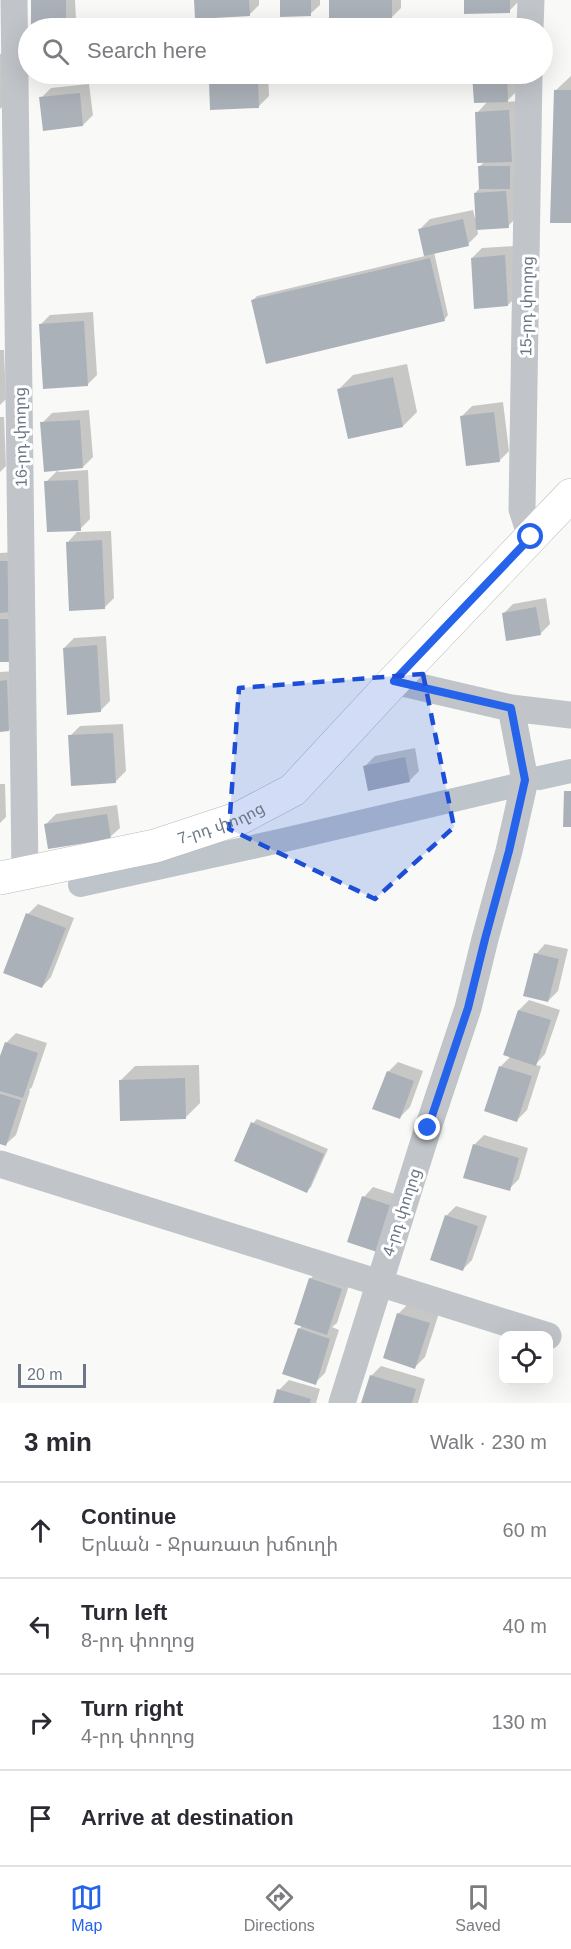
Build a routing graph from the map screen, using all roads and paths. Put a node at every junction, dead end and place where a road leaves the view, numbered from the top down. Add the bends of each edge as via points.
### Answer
1 (14, 0) edge
2 (531, 0) edge
3 (530, 18) edge
4 (14, 52) edge
5 (530, 84) edge
6 (571, 495) edge
7 (531, 537) junction
8 (394, 681) junction
9 (511, 708) junction
10 (571, 715) edge
11 (13, 876) edge
12 (0, 1164) edge
13 (379, 1281) junction
14 (533, 1331) edge
15 (553, 1338) edge
16 (571, 1343) edge
17 (342, 1403) edge

1 - 4 street, 16-րդ փողոց
2 - 3 street
4 - 11 street, 16-րդ փողոց
5 - 7 street, 15-րդ փողոց via 522,510
6 - 7 main road, 7-րդ փողոց
7 - 8 main road, 7-րդ փողոց
8 - 9 street
8 - 11 main road, 7-րդ փողոց via 293,790 240,818 155,846
9 - 10 street
9 - 13 street, 4-րդ փողոց via 525,780 509,851 468,1008
12 - 13 street
13 - 14 street
13 - 17 street, 4-րդ փողոց
15 - 16 street

